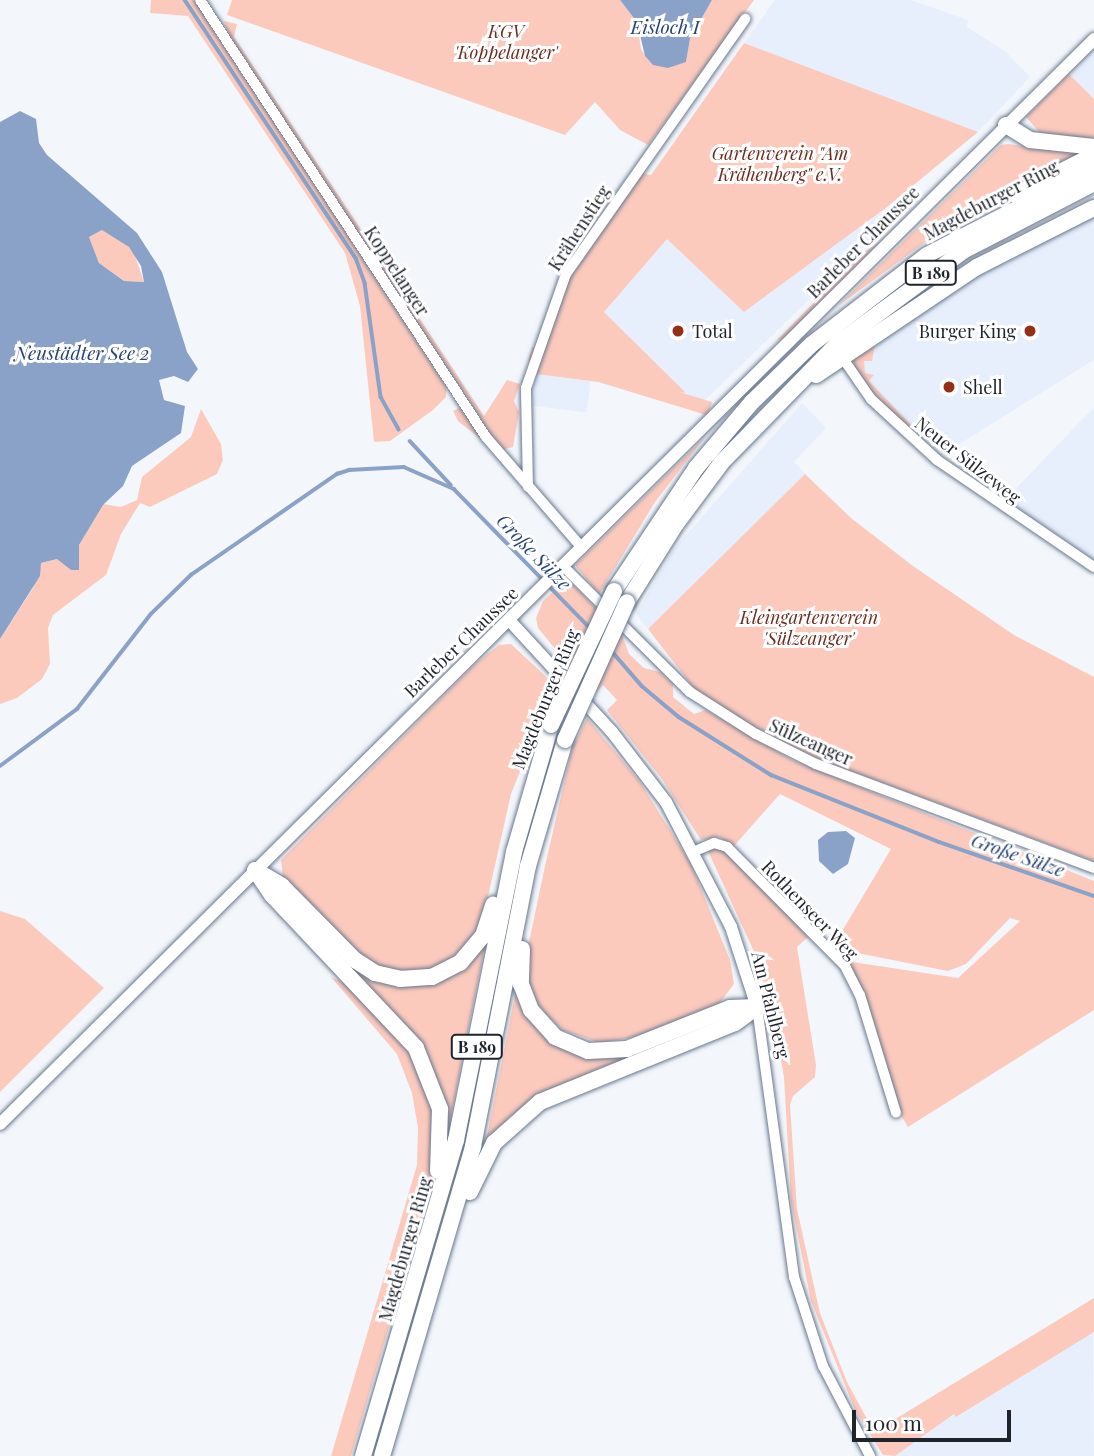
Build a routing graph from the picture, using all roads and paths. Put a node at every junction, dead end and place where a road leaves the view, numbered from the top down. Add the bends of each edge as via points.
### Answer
1 (200, 0) edge
2 (745, 19) dead end
3 (1094, 39) edge
4 (1006, 125) junction
5 (1094, 147) edge
6 (1094, 155) edge
7 (1094, 169) edge
8 (1094, 183) edge
9 (1094, 208) edge
10 (958, 238) junction
11 (842, 357) junction
12 (787, 391) junction
13 (528, 487) junction
14 (582, 548) junction
15 (563, 566) junction
16 (1094, 567) edge
17 (509, 620) junction
18 (695, 851) junction
19 (514, 852) junction
20 (1094, 868) edge
21 (256, 870) junction
22 (523, 891) junction
23 (757, 1007) junction
24 (896, 1113) dead end
25 (0, 1124) edge
26 (428, 1239) junction
27 (443, 1252) junction
28 (363, 1456) edge
29 (382, 1456) edge
30 (870, 1456) edge

1 - 13 street, Koppelanger via 486,438
2 - 13 street, Krähenstieg via 566,274 526,388
3 - 4 street, Barleber Chaussee
4 - 5 highway via 1030,140
4 - 14 street, Barleber Chaussee
6 - 10 highway via 967,223
7 - 10 highway, Magdeburger Ring / B 189
8 - 12 highway, Magdeburger Ring / B 189 via 947,261 855,329
9 - 11 highway via 977,267
10 - 19 highway, Magdeburger Ring / B 189, bridge via 887,283 772,381 684,483 614,591 551,725
11 - 12 highway via 805,385
11 - 16 street, Neuer Sülzeweg via 871,399 937,460
12 - 22 highway, Magdeburger Ring / B 189, bridge via 698,494 627,602 565,740
13 - 14 street, Koppelanger
14 - 15 street, Barleber Chaussee
15 - 17 street, Barleber Chaussee
15 - 20 street, Sülzeanger via 690,692 756,734 816,764
17 - 18 street, Am Pfahlberg via 635,760
17 - 21 street, Barleber Chaussee
18 - 23 street, Am Pfahlberg via 731,927
18 - 24 street, Rothenseer Weg via 714,843 725,846 845,966 860,995
19 - 21 highway via 503,860 489,920 475,947 445,972 410,980 384,976 362,965 282,886
19 - 26 highway, Magdeburger Ring / B 189 via 471,1074
21 - 25 street, Barleber Chaussee
21 - 26 highway via 272,895 398,1026 426,1066 439,1101 442,1129 438,1173 424,1222
22 - 23 highway via 527,908 520,964 524,993 542,1026 570,1045 598,1052 627,1049 730,1008
22 - 27 highway, Magdeburger Ring / B 189 via 484,1097
23 - 27 highway via 735,1023 573,1087 526,1112 488,1153 454,1244
23 - 30 street, Am Pfahlberg via 794,1277 823,1366
26 - 28 highway, Magdeburger Ring / B 189
27 - 29 highway, Magdeburger Ring / B 189

